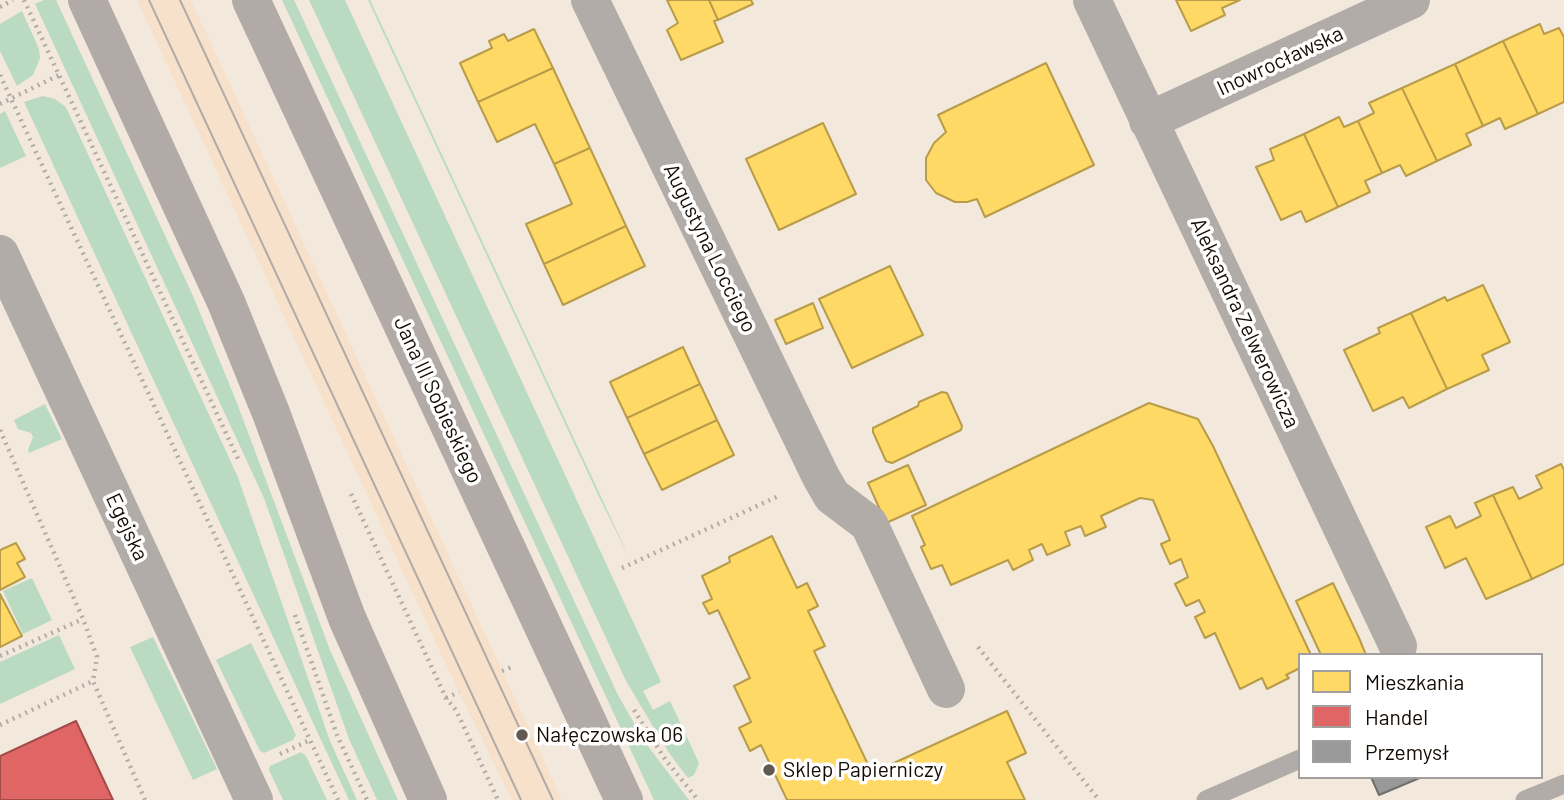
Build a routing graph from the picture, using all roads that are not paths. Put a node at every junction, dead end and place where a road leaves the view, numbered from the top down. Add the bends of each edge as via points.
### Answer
1 (87, 0) edge
2 (251, 0) edge
3 (590, 0) edge
4 (1093, 0) edge
5 (1411, 0) edge
6 (1148, 121) junction
7 (0, 254) edge
8 (1401, 650) edge
9 (946, 689) dead end
10 (1298, 760) edge
11 (1564, 783) edge
12 (254, 800) edge
13 (428, 800) edge
14 (624, 800) edge
15 (1206, 800) edge
16 (1525, 800) edge

1 - 13 main road via 226,302 347,618
2 - 14 main road, Jana III Sobieskiego
3 - 9 street, Augustyna Locciego via 827,486 869,524
4 - 6 street, Aleksandra Zelwerowicza
5 - 6 street, Inowrocławska
6 - 8 street, Aleksandra Zelwerowicza
7 - 12 street, Egejska
10 - 15 lane
11 - 16 lane

